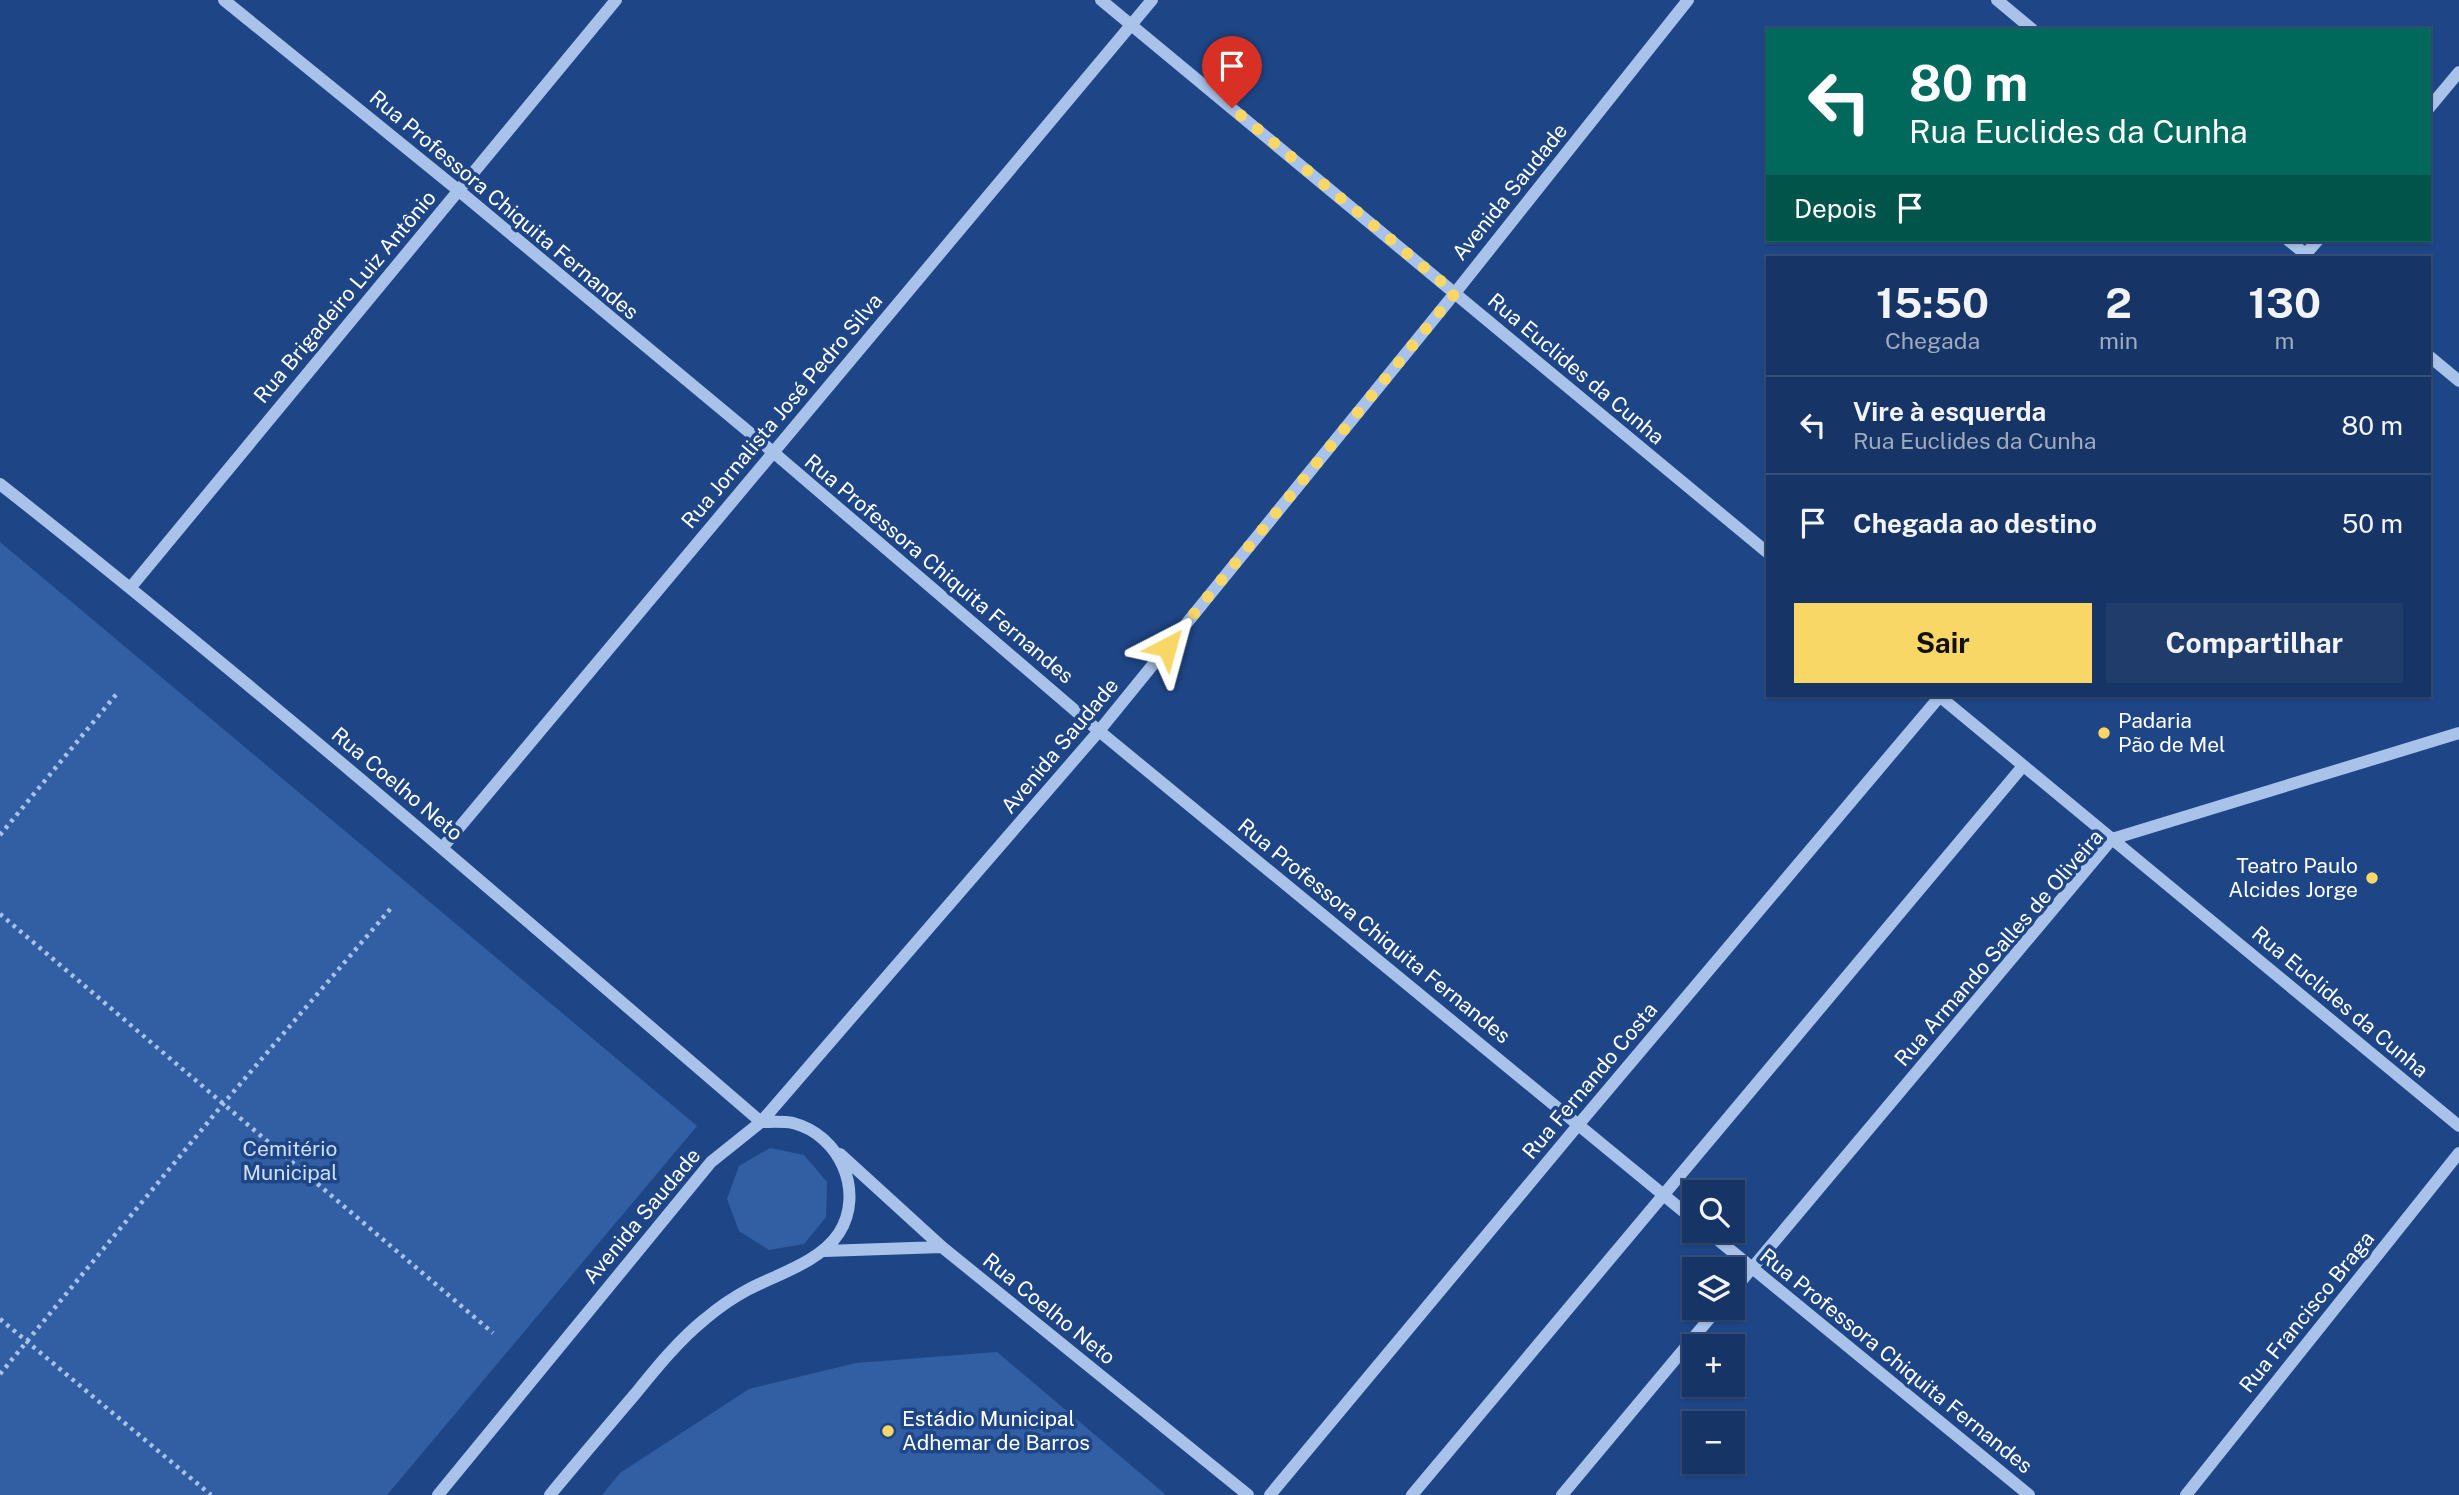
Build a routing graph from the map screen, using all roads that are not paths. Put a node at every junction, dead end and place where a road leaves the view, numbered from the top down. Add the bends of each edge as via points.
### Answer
1 (224, 0) edge
2 (616, 0) edge
3 (1101, 0) edge
4 (1152, 0) edge
5 (1688, 0) edge
6 (1997, 0) edge
7 (1131, 25) junction
8 (2031, 28) edge
9 (2459, 72) edge
10 (2431, 106) edge
11 (458, 190) junction
12 (2290, 242) edge
13 (2306, 256) edge
14 (1455, 293) junction
15 (2431, 358) edge
16 (2459, 381) edge
17 (773, 452) junction
18 (0, 484) edge
19 (1766, 551) edge
20 (131, 587) junction
21 (1937, 697) edge
22 (1941, 697) edge
23 (1100, 731) junction
24 (2459, 733) edge
25 (2023, 766) junction
26 (2112, 839) junction
27 (443, 848) junction
28 (761, 1122) junction
29 (1579, 1124) junction
30 (2459, 1126) edge
31 (832, 1146) junction
32 (2459, 1153) edge
33 (1664, 1195) junction
34 (1682, 1210) edge
35 (1721, 1243) edge
36 (942, 1247) junction
37 (824, 1251) junction
38 (1752, 1269) junction
39 (1745, 1277) edge
40 (1708, 1320) edge
41 (438, 1495) edge
42 (550, 1495) edge
43 (1248, 1495) edge
44 (1270, 1495) edge
45 (1412, 1495) edge
46 (1562, 1495) edge
47 (2029, 1495) edge
48 (2186, 1495) edge

1 - 11 street, Rua Professora Chiquita Fernandes
2 - 11 street, Rua Brigadeiro Luiz Antônio
3 - 7 street, Rua Euclides da Cunha
4 - 7 street, Rua Jornalista José Pedro Silva
5 - 14 street, Avenida Saudade
6 - 8 street
7 - 14 street, Rua Euclides da Cunha
7 - 17 street, Rua Jornalista José Pedro Silva
9 - 10 street
11 - 17 street, Rua Professora Chiquita Fernandes
11 - 20 street, Rua Brigadeiro Luiz Antônio
12 - 13 street
14 - 19 street, Rua Euclides da Cunha
14 - 23 street, Avenida Saudade
15 - 16 street
17 - 23 street, Rua Professora Chiquita Fernandes
17 - 27 street, Rua Jornalista José Pedro Silva
18 - 20 street, Rua Coelho Neto
20 - 27 street, Rua Coelho Neto
21 - 29 street, Rua Fernando Costa
22 - 25 street, Rua Euclides da Cunha
23 - 28 street, Avenida Saudade
23 - 29 street, Rua Professora Chiquita Fernandes
24 - 26 street, Rua Armando Salles de Oliveira
25 - 26 street, Rua Euclides da Cunha
25 - 33 street
26 - 30 street, Rua Euclides da Cunha
26 - 38 street, Rua Armando Salles de Oliveira
27 - 28 street, Rua Coelho Neto
28 - 31 street, Rua Coelho Neto via 792,1123
28 - 41 street, Avenida Saudade via 711,1162
29 - 33 street, Rua Professora Chiquita Fernandes
29 - 44 street, Rua Fernando Costa
31 - 36 street, Rua Coelho Neto
31 - 37 street via 847,1174 850,1198 839,1233
32 - 48 street, Rua Francisco Braga
33 - 34 street, Rua Professora Chiquita Fernandes
33 - 45 street
35 - 38 street, Rua Professora Chiquita Fernandes
36 - 37 street
36 - 43 street, Rua Coelho Neto
37 - 42 street via 746,1290 705,1318 671,1351
38 - 39 street, Rua Armando Salles de Oliveira
38 - 47 street, Rua Professora Chiquita Fernandes
40 - 46 street

